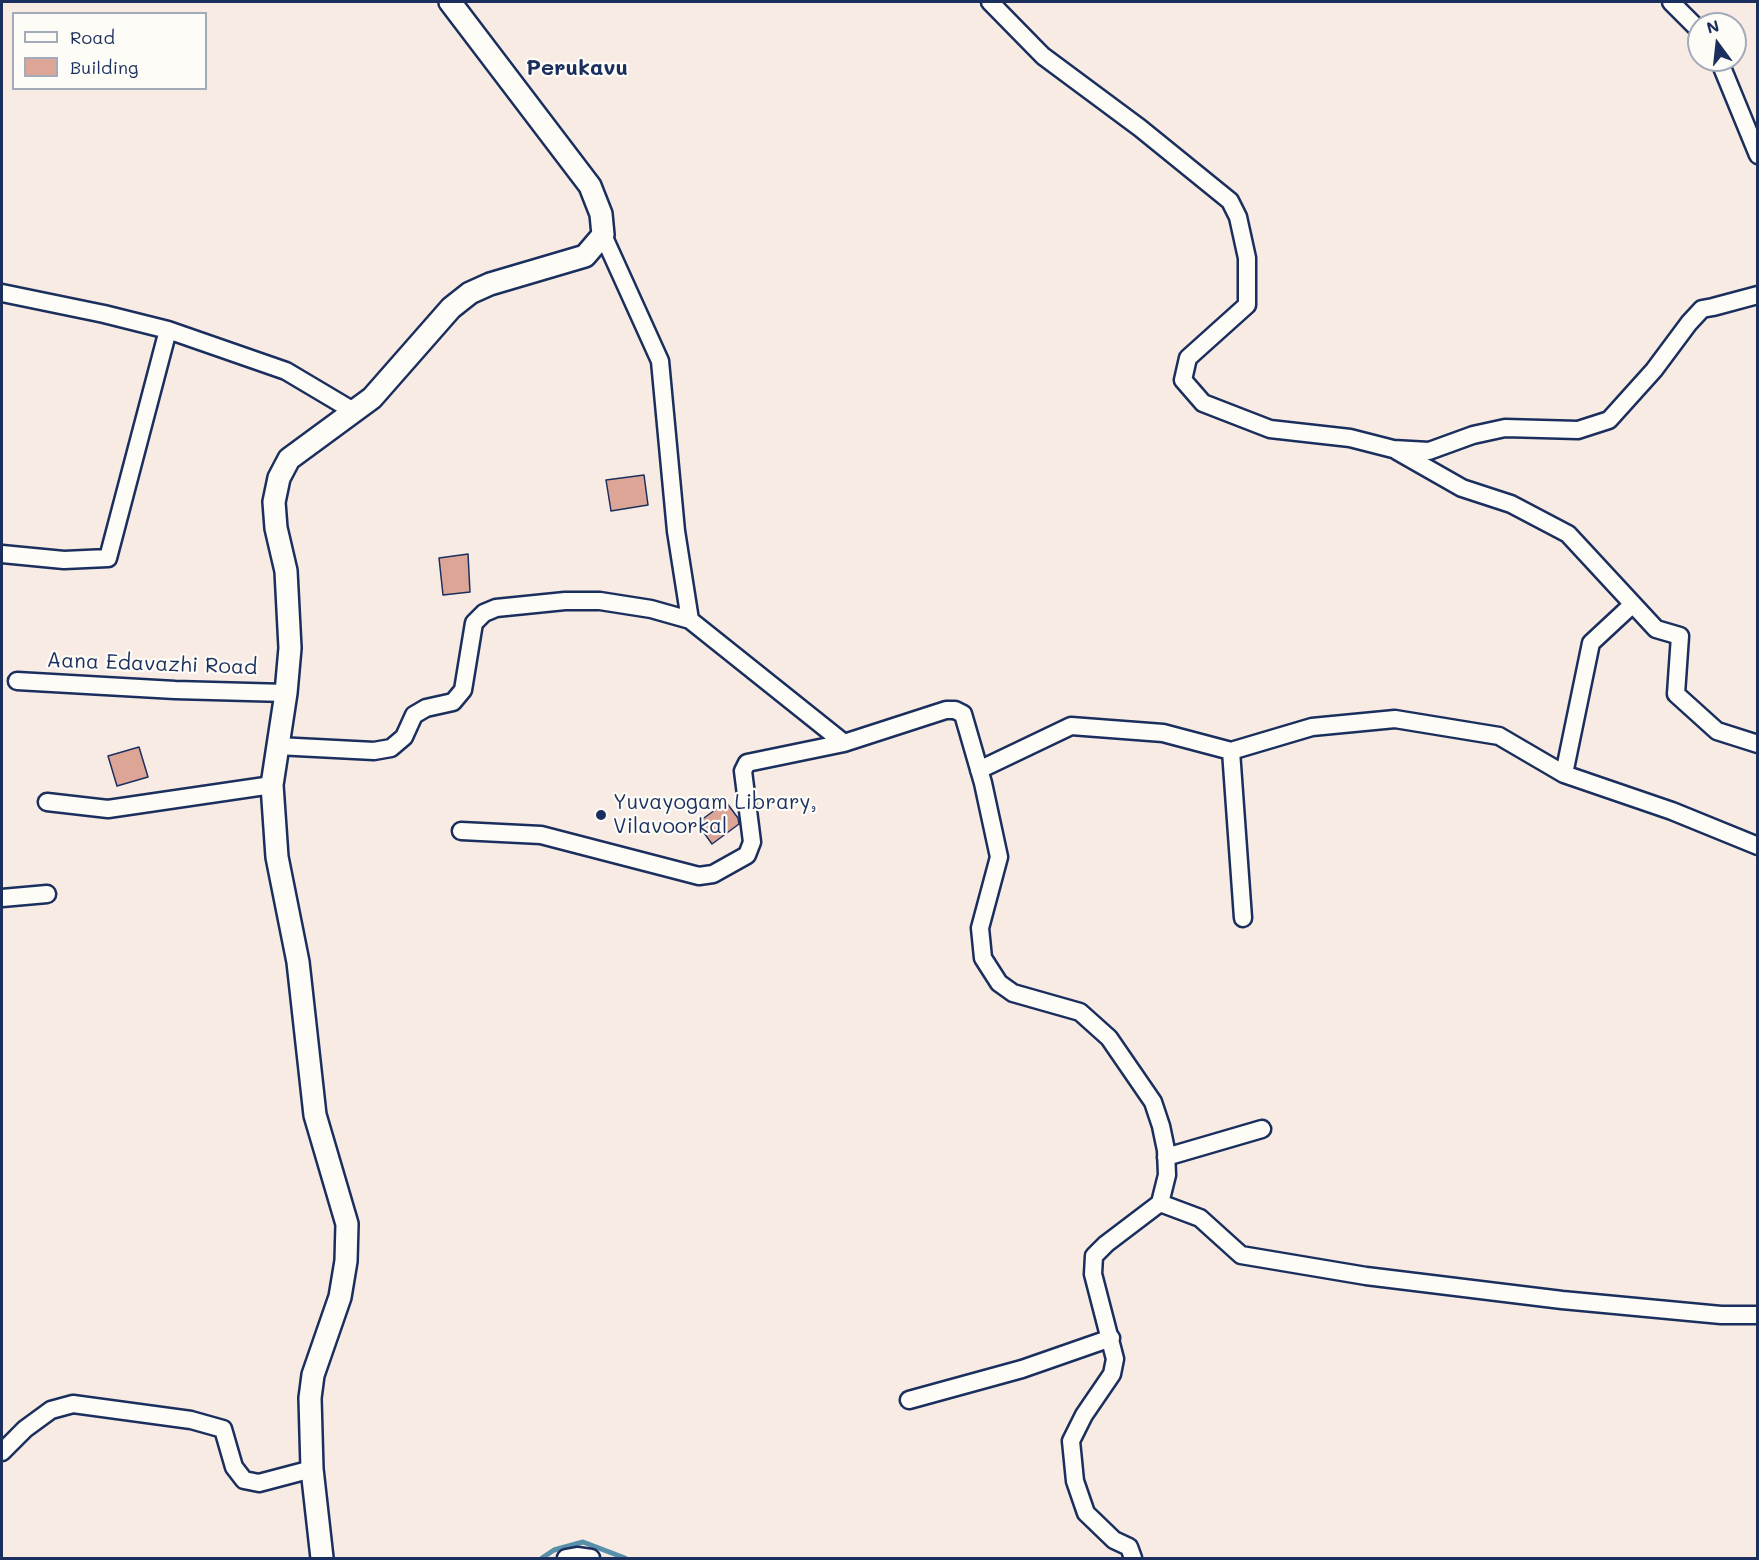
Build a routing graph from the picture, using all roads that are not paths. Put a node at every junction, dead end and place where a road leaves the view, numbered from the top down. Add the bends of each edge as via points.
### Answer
1 (450, 2) edge
2 (990, 2) edge
3 (1671, 2) edge
4 (1687, 18) edge
5 (1724, 72) edge
6 (1758, 155) edge
7 (603, 235) junction
8 (2, 293) edge
9 (1758, 295) edge
10 (168, 330) junction
11 (356, 412) junction
12 (1393, 449) junction
13 (2, 554) edge
14 (1633, 604) junction
15 (690, 620) junction
16 (17, 681) dead end
17 (286, 693) junction
18 (844, 743) junction
19 (1758, 744) edge
20 (277, 746) junction
21 (1231, 750) junction
22 (979, 770) junction
23 (1564, 774) junction
24 (272, 785) junction
25 (47, 802) dead end
26 (461, 831) dead end
27 (1758, 846) edge
28 (48, 894) dead end
29 (2, 898) edge
30 (1244, 918) dead end
31 (1262, 1129) dead end
32 (1166, 1156) junction
33 (1160, 1203) junction
34 (1758, 1315) edge
35 (1111, 1338) junction
36 (909, 1401) dead end
37 (2, 1452) edge
38 (312, 1469) junction
39 (322, 1558) edge
40 (566, 1558) edge
41 (591, 1558) edge
42 (1133, 1558) edge

1 - 7 street via 590,186 601,214
2 - 12 street via 1044,56 1230,201 1248,258 1247,305 1188,358 1183,380 1203,404 1270,429 1350,438
3 - 4 street
5 - 6 street
7 - 11 street via 585,256 471,293 451,308
7 - 15 street via 660,361 676,531
8 - 10 street
9 - 12 street via 1702,309 1609,420 1578,430 1505,428 1428,451
10 - 11 street via 285,371
10 - 13 street via 108,558 64,560
11 - 17 street via 289,459 277,486 276,528 286,571 289,617
12 - 14 street via 1462,488 1511,504 1568,534
14 - 19 street via 1656,629 1680,636 1676,694 1717,731
14 - 23 street via 1591,643
15 - 18 street
15 - 20 street via 600,601 496,608 474,623 463,690 453,702 414,715 404,737 392,748 374,751
16 - 17 street, Aana Edavazhi Road
17 - 20 street
18 - 22 street via 955,710 963,714
18 - 26 street via 747,764 743,771 752,842 747,855 713,874 699,876 542,835
20 - 24 street
21 - 22 street via 1163,733 1071,726
21 - 23 street via 1312,727 1395,719 1499,736
21 - 30 street
22 - 32 street via 999,857 980,928 983,958 999,984 1013,993 1080,1012 1109,1038 1153,1102
23 - 27 street
24 - 25 street via 108,809
24 - 38 street via 277,857 298,962 315,1115 347,1224 340,1298 310,1398
28 - 29 street
31 - 32 street
32 - 33 street via 1167,1175
33 - 34 street via 1200,1218 1241,1256 1562,1300
33 - 35 street via 1094,1256 1093,1274
35 - 36 street via 1022,1369
35 - 42 street via 1115,1359 1112,1374 1071,1441 1075,1481 1086,1513 1114,1540 1129,1547
37 - 38 street via 25,1428 51,1410 73,1404 191,1420 223,1429 234,1467 244,1480 259,1483
38 - 39 street
40 - 41 street

